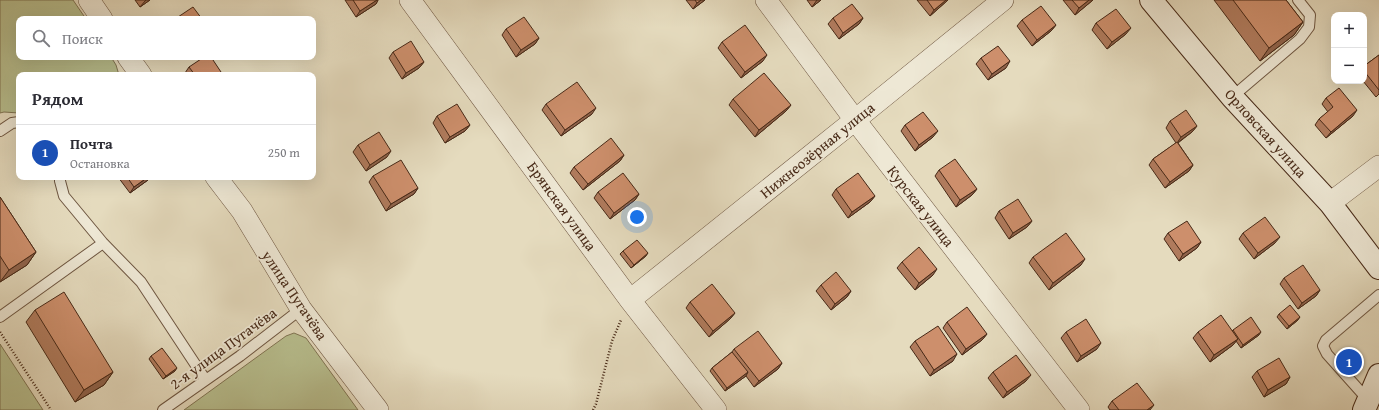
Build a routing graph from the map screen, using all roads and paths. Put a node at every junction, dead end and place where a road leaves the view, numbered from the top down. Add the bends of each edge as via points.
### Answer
1 (89, 0) edge
2 (410, 0) edge
3 (766, 0) edge
4 (1003, 0) edge
5 (1151, 0) edge
6 (1298, 0) edge
7 (100, 16) edge
8 (130, 60) edge
9 (139, 72) edge
10 (1232, 97) junction
11 (855, 120) junction
12 (16, 122) edge
13 (0, 131) edge
14 (1379, 166) edge
15 (60, 180) edge
16 (218, 180) edge
17 (1330, 203) junction
18 (103, 243) junction
19 (1379, 268) edge
20 (1379, 295) edge
21 (630, 300) junction
22 (301, 310) junction
23 (0, 317) edge
24 (0, 332) edge
25 (1379, 376) edge
26 (205, 379) junction
27 (1366, 407) edge
28 (51, 410) edge
29 (162, 410) edge
30 (378, 410) edge
31 (592, 410) edge
32 (716, 410) edge
33 (1079, 410) edge

1 - 7 street
2 - 21 street, Брянская улица
3 - 11 street, Курская улица
4 - 11 street, Нижнеозёрная улица
5 - 10 main road, Орловская улица
6 - 10 lane via 1310,15 1310,27 1300,39
8 - 9 street
10 - 17 main road, Орловская улица
11 - 21 street, Нижнеозёрная улица
11 - 33 street, Курская улица
12 - 13 lane
14 - 17 street
15 - 18 lane via 64,196
16 - 22 street, улица Пугачёва via 242,211
17 - 19 main road, Орловская улица
18 - 23 lane
18 - 26 lane via 141,282
20 - 27 lane via 1326,340 1323,346
21 - 31 path via 612,341 596,404
21 - 32 street, Брянская улица
22 - 26 lane, 2-я улица Пугачёва
22 - 30 street, улица Пугачёва
24 - 28 path
25 - 27 main road
26 - 29 lane, 2-я улица Пугачёва

